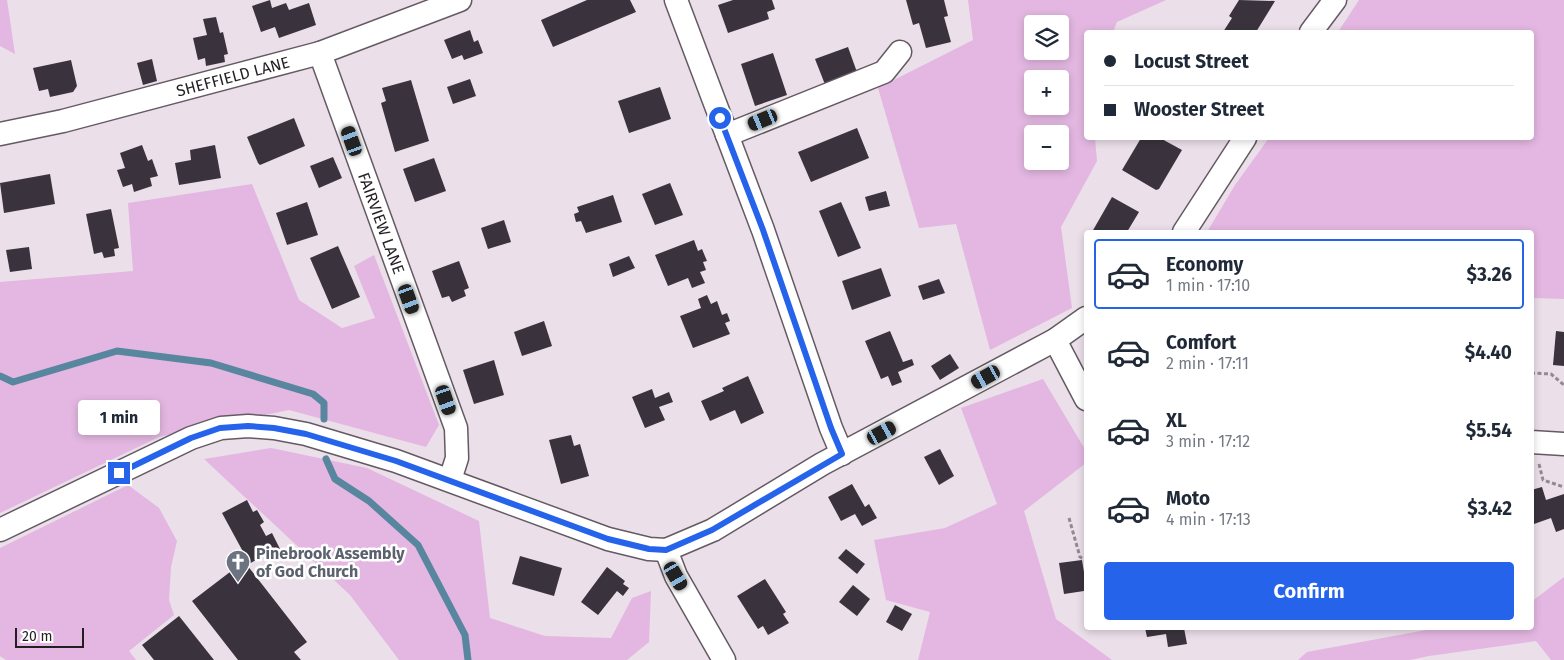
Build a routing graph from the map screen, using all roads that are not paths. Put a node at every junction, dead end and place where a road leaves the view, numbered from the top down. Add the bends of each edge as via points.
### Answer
1 (460, 0) edge
2 (676, 0) edge
3 (1335, 0) edge
4 (1312, 30) edge
5 (900, 52) dead end
6 (320, 53) junction
7 (0, 134) edge
8 (727, 135) junction
9 (1244, 140) edge
10 (1185, 230) edge
11 (1084, 319) edge
12 (1055, 340) junction
13 (1084, 395) edge
14 (1534, 442) edge
15 (1564, 444) edge
16 (842, 454) junction
17 (450, 480) junction
18 (0, 530) edge
19 (666, 550) junction
20 (724, 660) edge

1 - 6 street, SHEFFIELD LANE
2 - 8 street
3 - 4 street
5 - 8 street via 884,72
6 - 7 street, SHEFFIELD LANE via 63,121
6 - 17 street, FAIRVIEW LANE via 456,428 457,458
8 - 16 street
9 - 10 street
11 - 12 street
12 - 13 street
12 - 16 street
14 - 15 street
16 - 19 street via 712,530
17 - 18 street via 306,434 257,426 220,428 191,438
17 - 19 street via 608,539
19 - 20 street via 676,576

